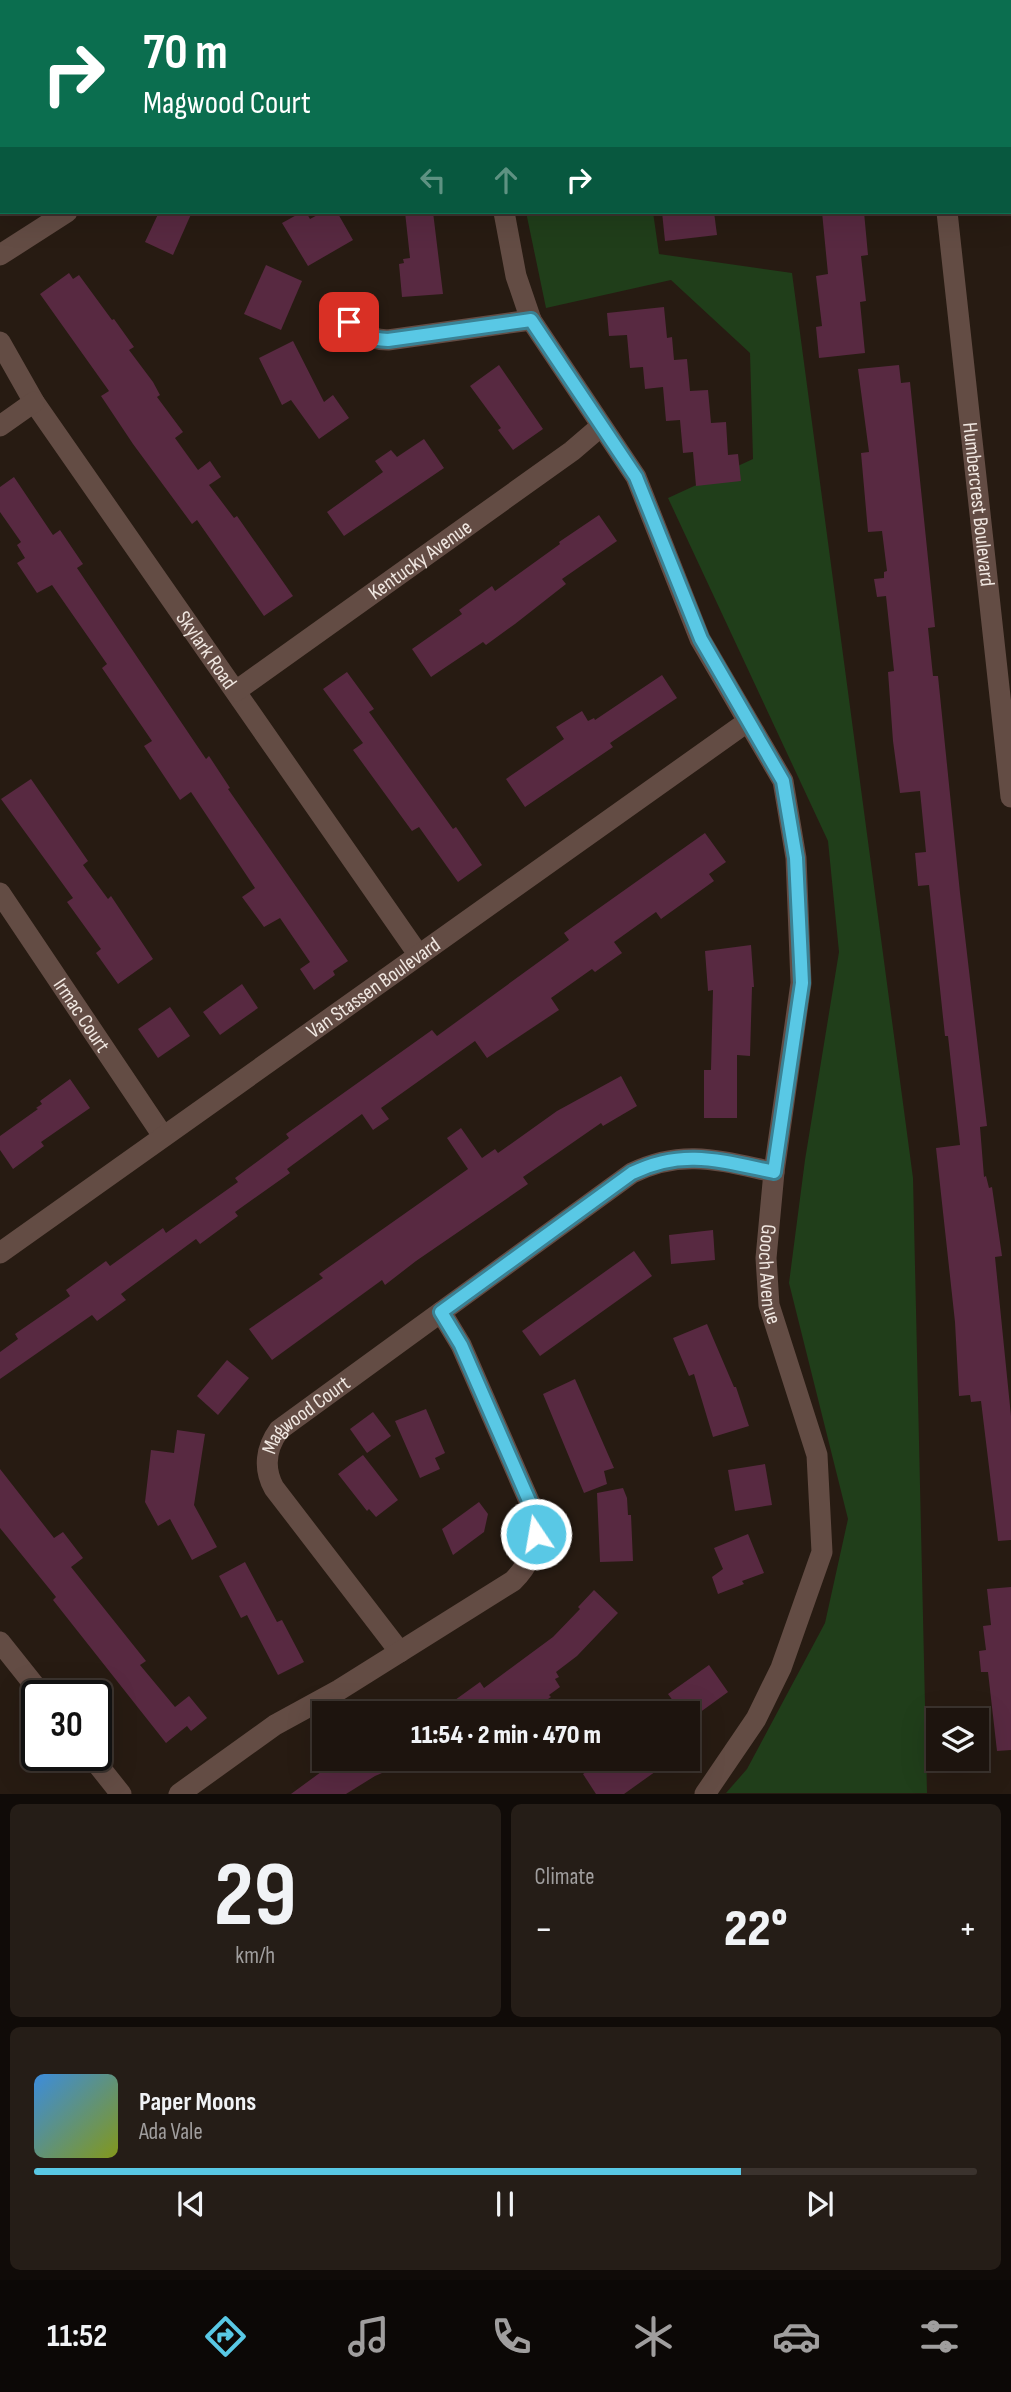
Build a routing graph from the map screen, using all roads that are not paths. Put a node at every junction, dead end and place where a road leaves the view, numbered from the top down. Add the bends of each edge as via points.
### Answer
1 (63, 214) edge
2 (504, 214) edge
3 (947, 214) edge
4 (0, 256) edge
5 (339, 304) dead end
6 (531, 320) junction
7 (0, 342) edge
8 (34, 402) junction
9 (0, 426) edge
10 (600, 427) junction
11 (236, 691) junction
12 (747, 722) junction
13 (1011, 797) edge
14 (0, 893) edge
15 (418, 954) junction
16 (163, 1136) junction
17 (774, 1172) junction
18 (0, 1253) edge
19 (441, 1312) junction
20 (0, 1642) edge
21 (400, 1652) junction
22 (30, 1680) edge
23 (103, 1771) edge
24 (121, 1794) edge
25 (179, 1794) edge
26 (705, 1794) edge

1 - 4 street
2 - 6 street, Gooch Avenue via 516,276
3 - 13 street, Humbercrest Boulevard
5 - 6 street via 351,326 376,339
6 - 10 street, Gooch Avenue
7 - 8 street, Skylark Road
8 - 9 street
8 - 11 street, Skylark Road
10 - 11 street, Kentucky Avenue
10 - 12 street, Gooch Avenue via 639,484 701,639
11 - 15 street, Skylark Road
12 - 15 street, Van Stassen Boulevard
12 - 17 street, Gooch Avenue via 783,781 796,858 802,983
14 - 16 street, Irmac Court
15 - 16 street, Van Stassen Boulevard
16 - 18 street, Van Stassen Boulevard
17 - 19 street, Magwood Court via 698,1157 651,1163
17 - 26 street, Gooch Avenue via 766,1258 769,1305 817,1455 822,1552 781,1668 756,1719
19 - 21 street via 461,1345 533,1510 535,1542 527,1564 513,1581
19 - 21 street, Magwood Court via 284,1425 268,1455 268,1475 274,1488
20 - 22 street
21 - 25 street via 275,1725
23 - 24 street

